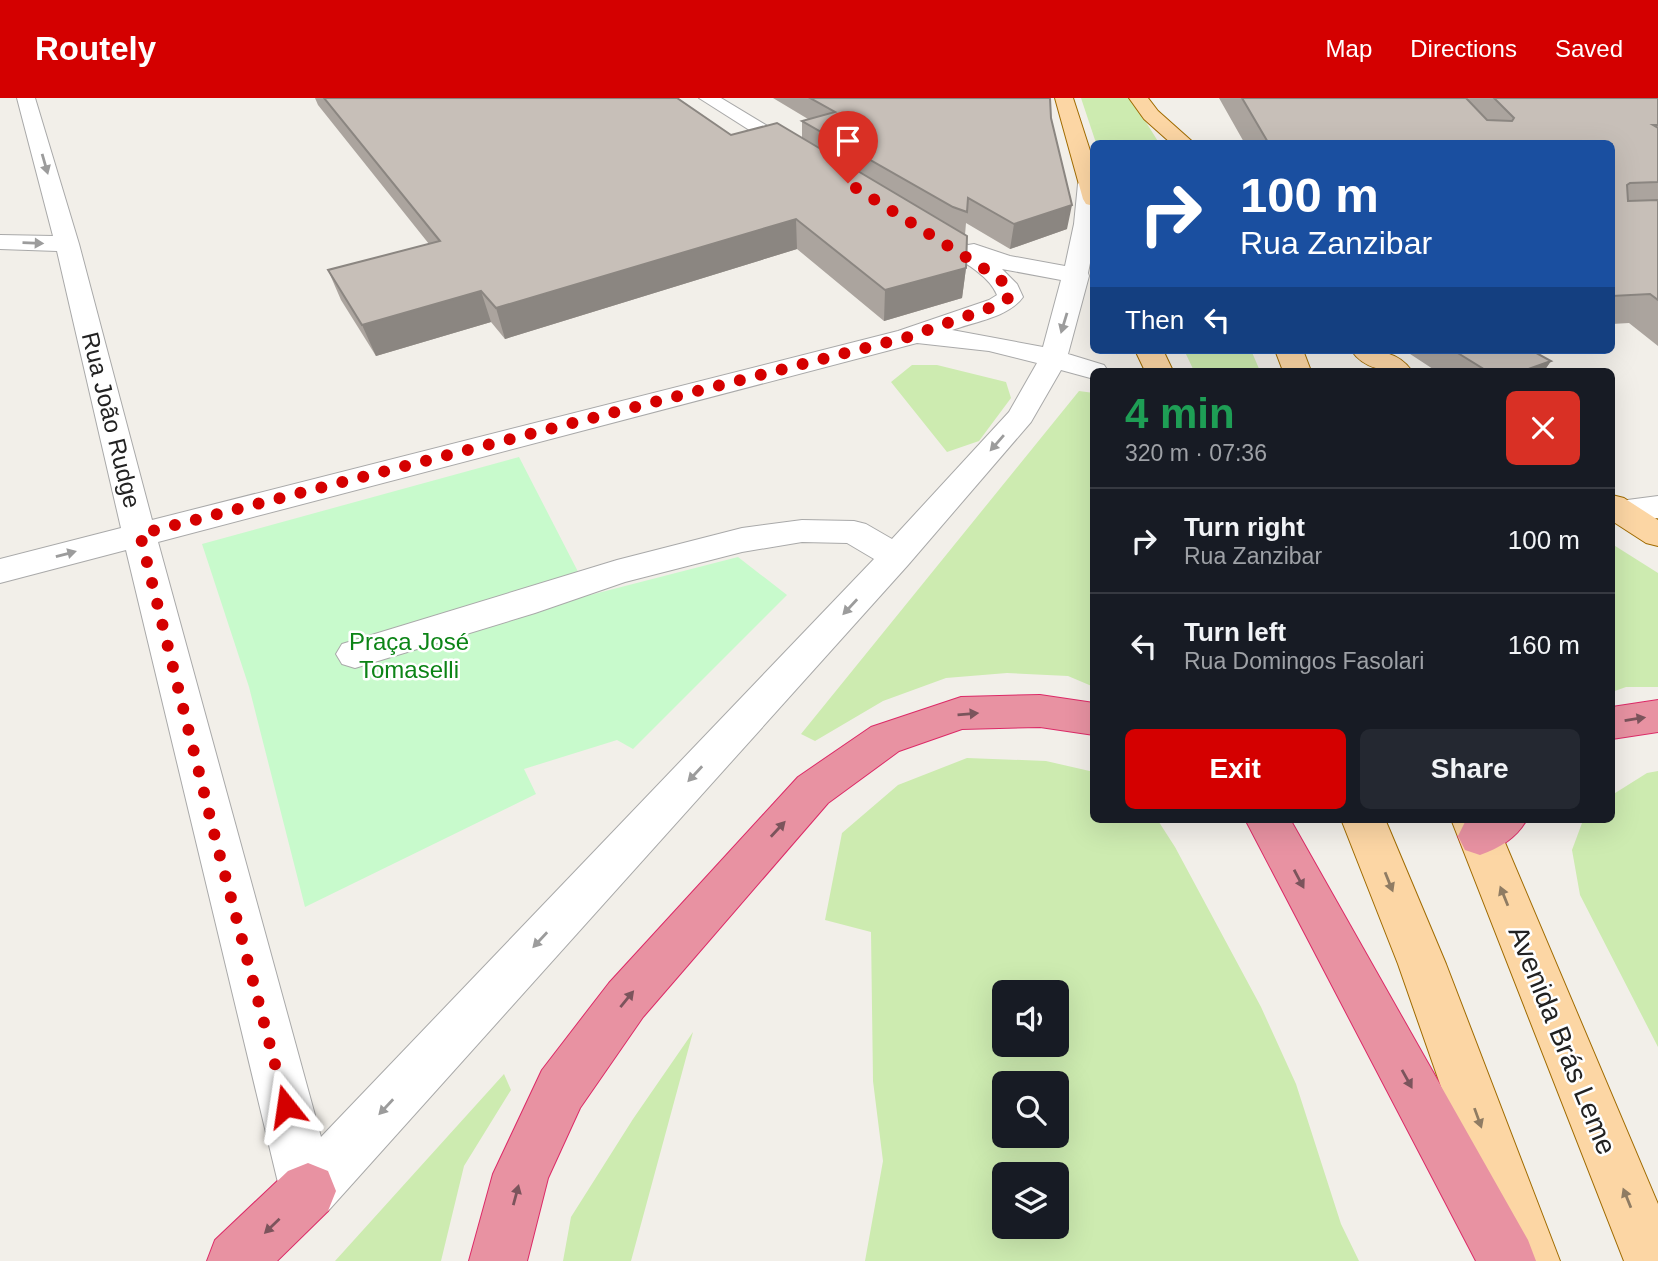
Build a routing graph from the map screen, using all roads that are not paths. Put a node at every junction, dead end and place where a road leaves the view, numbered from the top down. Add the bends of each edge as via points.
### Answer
1 (26, 98) edge
2 (708, 98) edge
3 (1064, 98) edge
4 (1138, 98) edge
5 (1173, 109) dead end
6 (1181, 140) edge
7 (1185, 140) edge
8 (824, 169) edge
9 (1090, 188) edge
10 (1090, 198) edge
11 (918, 225) edge
12 (941, 239) junction
13 (0, 242) edge
14 (67, 244) junction
15 (1077, 276) junction
16 (908, 337) junction
17 (1370, 354) edge
18 (1053, 359) junction
19 (1393, 368) edge
20 (1090, 370) edge
21 (1658, 507) edge
22 (1615, 508) edge
23 (140, 534) junction
24 (1658, 535) edge
25 (896, 557) junction
26 (0, 570) edge
27 (355, 654) dead end
28 (1658, 716) edge
29 (1090, 718) edge
30 (1615, 723) edge
31 (1268, 823) edge
32 (1365, 823) edge
33 (1486, 825) edge
34 (308, 1191) junction
35 (236, 1261) edge
36 (498, 1261) edge
37 (1507, 1261) edge
38 (1531, 1261) edge
39 (1653, 1261) edge

1 -> 14 street, Rua João Rudge
2 - 8 street
3 - 9 main road
4 - 6 main road
5 - 7 main road
10 - 15 street
11 - 12 street
12 - 15 street via 1004,262
12 - 16 street via 999,278 1010,297
13 -> 14 street
14 - 23 street, Rua João Rudge
15 -> 18 street
16 - 18 street via 966,340
16 - 23 street
17 - 19 main road
18 - 20 street
18 -> 25 street via 1021,416
21 - 22 street
22 - 24 main road
26 -> 23 street
23 - 34 street, Rua João Rudge
25 - 27 street via 854,532 802,531 742,540 617,572
25 -> 34 street
30 -> 28 highway
36 -> 29 highway via 521,1174 561,1089 626,1000 813,790 885,739 961,713 1040,711
31 -> 37 highway
32 -> 38 main road via 1422,964
39 -> 33 main road, Avenida Brás Leme
34 -> 35 highway

